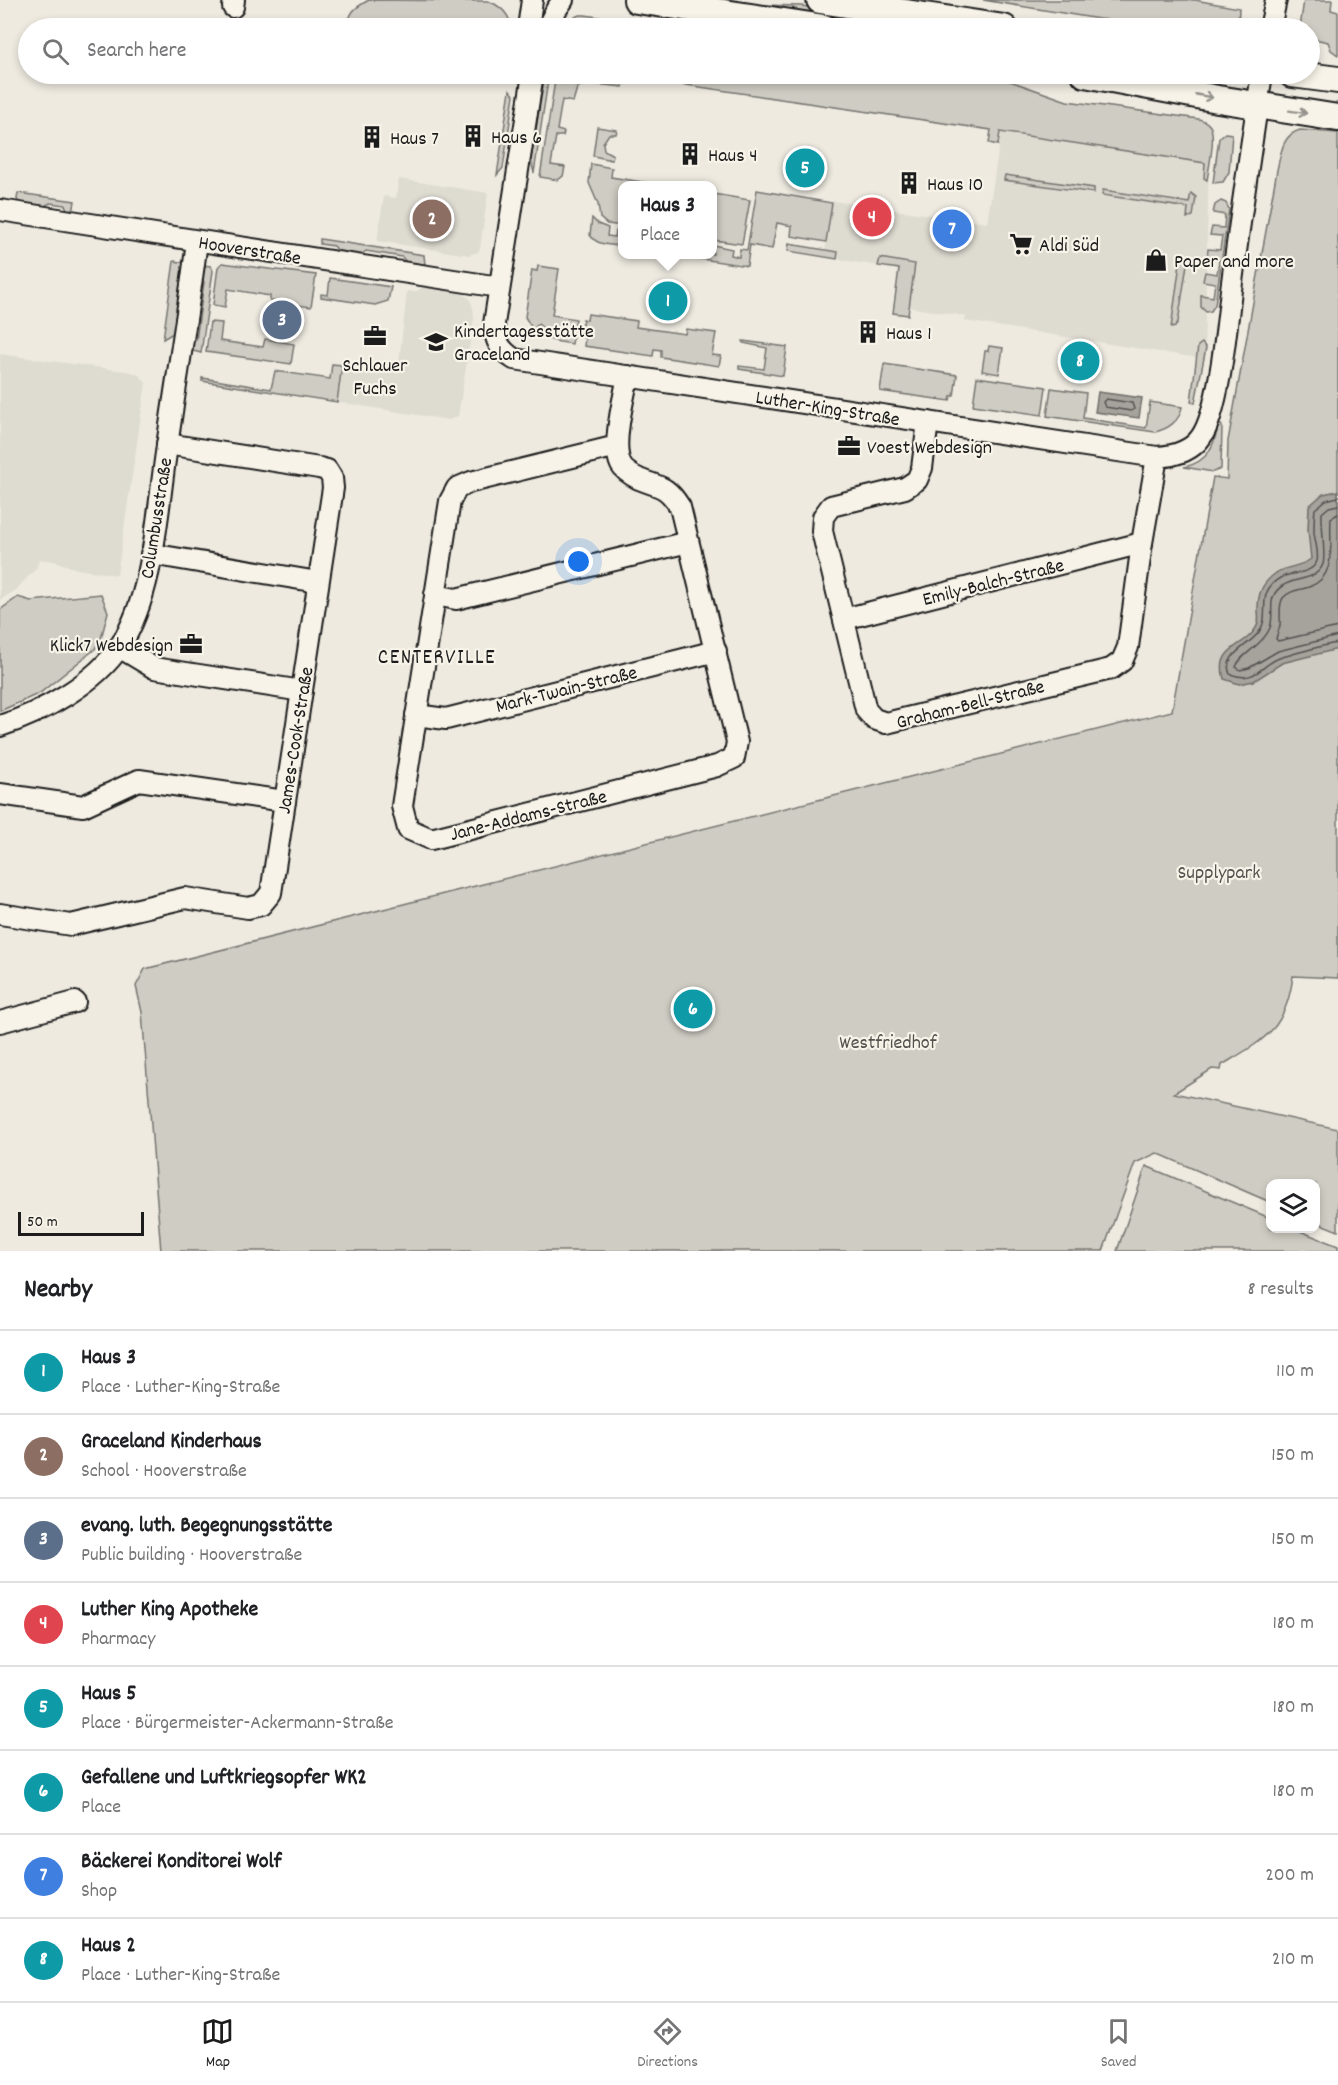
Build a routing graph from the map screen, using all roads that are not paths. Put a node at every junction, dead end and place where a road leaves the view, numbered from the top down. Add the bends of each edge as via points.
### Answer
1 (532, 0) edge
2 (563, 0) edge
3 (637, 0) edge
4 (820, 0) edge
5 (1276, 0) edge
6 (886, 5) edge
7 (529, 18) edge
8 (552, 18) edge
9 (757, 18) edge
10 (953, 18) edge
11 (1272, 18) edge
12 (1320, 78) edge
13 (1338, 80) edge
14 (531, 84) edge
15 (1140, 84) edge
16 (1260, 84) edge
17 (1257, 105) junction
18 (1338, 118) edge
19 (0, 210) edge
20 (197, 241) junction
21 (500, 287) junction
22 (627, 376) junction
23 (928, 422) junction
24 (167, 444) junction
25 (617, 446) junction
26 (1157, 457) junction
27 (688, 542) junction
28 (1142, 543) junction
29 (151, 554) junction
30 (318, 582) junction
31 (435, 595) junction
32 (844, 619) junction
33 (119, 647) junction
34 (716, 651) junction
35 (302, 692) junction
36 (417, 715) junction
37 (0, 726) edge
38 (0, 794) edge
39 (285, 801) junction
40 (0, 914) edge
41 (75, 1002) dead end
42 (0, 1022) edge

1 - 7 street
2 - 8 street
3 - 9 main road
4 - 6 main road
5 - 11 street
6 - 10 main road
12 - 13 main road
14 - 21 street, Luther-King-Straße
15 -> 17 main road
16 - 17 street, Luther-King-Straße
17 -> 18 main road
17 - 26 street, Luther-King-Straße via 1226,331 1208,423 1190,449 1175,456
19 - 20 street, Hooverstraße
20 - 21 street, Hooverstraße
20 - 24 street, Columbusstraße
21 - 22 street, Luther-King-Straße via 494,324 495,336 505,353 514,358
22 - 23 street, Luther-King-Straße
22 - 25 street
23 - 26 street, Luther-King-Straße
23 - 32 street, Graham-Bell-Straße via 917,480 905,488 831,506 823,518 822,531
24 - 29 street, Columbusstraße
24 - 30 street, James-Cook-Straße via 327,470 333,488
25 - 27 street, Jane-Addams-Straße via 621,465 627,472 671,492 680,507
25 - 31 street, Jane-Addams-Straße via 457,488 450,501
26 - 28 street, Graham-Bell-Straße
27 - 31 street via 456,599
27 - 34 street, Jane-Addams-Straße
28 - 32 street, Emily-Balch-Straße
28 - 32 street, Graham-Bell-Straße via 1128,647 1122,661 1111,669 886,723 874,719 867,710
29 - 30 street
29 - 33 street, Columbusstraße via 140,606
30 - 35 street, James-Cook-Straße
31 - 36 street, Jane-Addams-Straße
33 - 35 street via 154,668
33 - 37 street, Columbusstraße via 69,693
34 - 36 street, Mark-Twain-Straße via 446,719
34 - 36 street, Jane-Addams-Straße via 737,742 734,758 717,766 431,839 408,829 402,806
35 - 39 street, James-Cook-Straße
38 - 39 street via 83,806 140,780
39 - 40 street, James-Cook-Straße via 271,893 261,905 248,908 184,898 71,925
41 - 42 street

